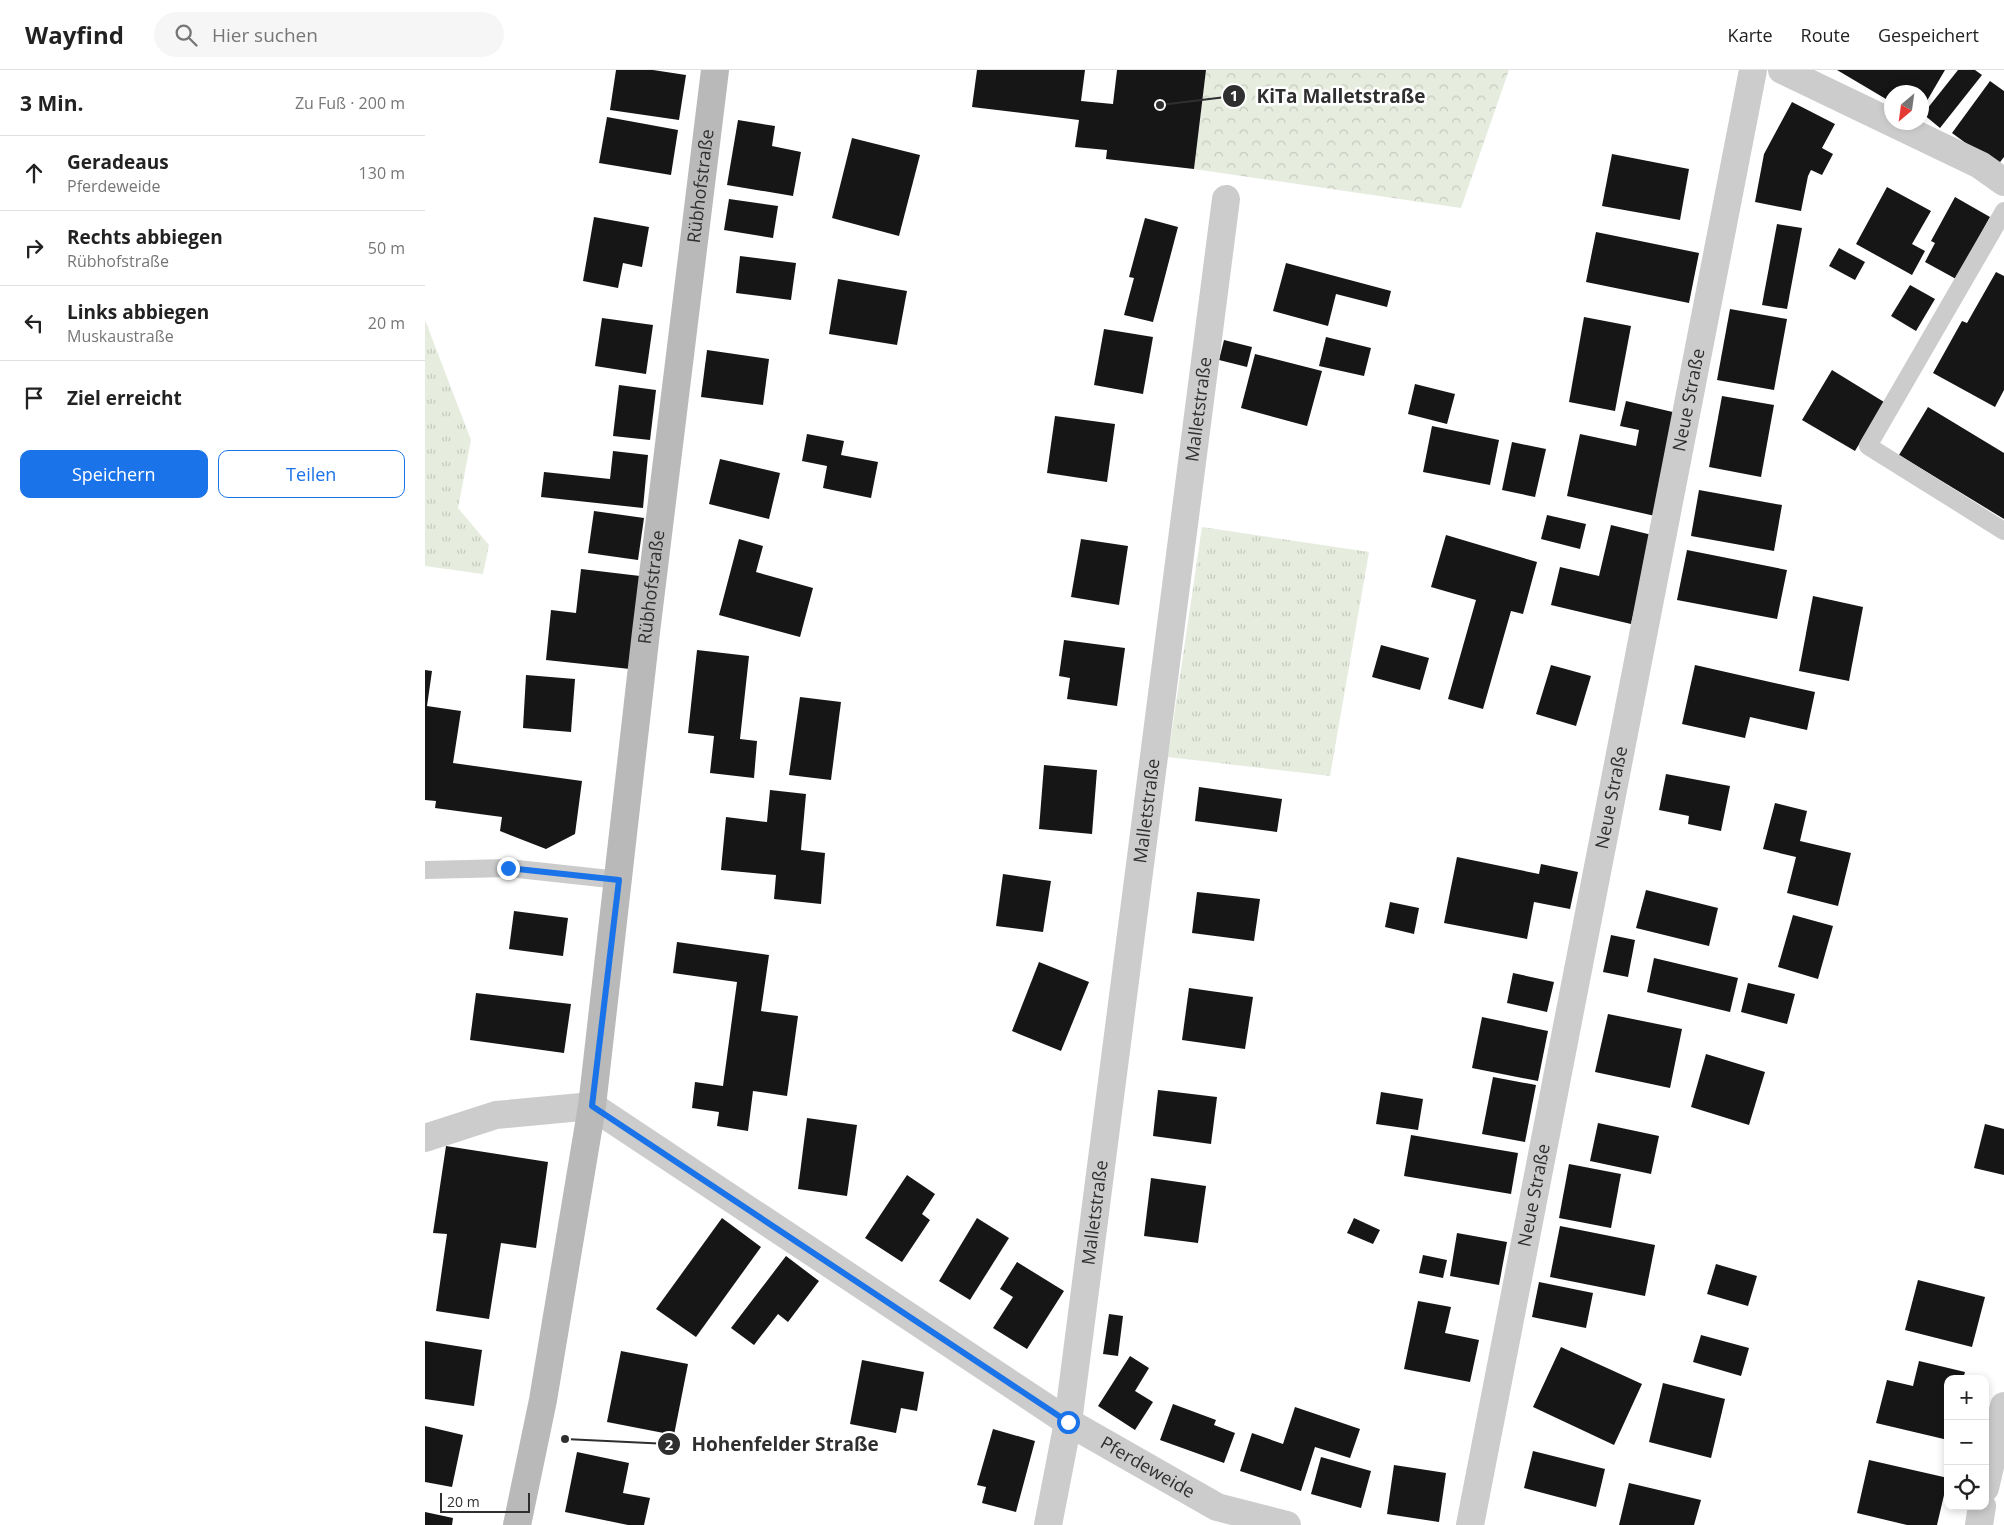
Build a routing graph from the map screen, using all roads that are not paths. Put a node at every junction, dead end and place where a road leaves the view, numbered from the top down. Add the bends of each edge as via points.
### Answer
1 (715, 70) edge
2 (1753, 70) edge
3 (1782, 70) edge
4 (2004, 182) edge
5 (1226, 199) dead end
6 (2004, 211) edge
7 (2004, 531) edge
8 (425, 870) edge
9 (619, 880) junction
10 (592, 1106) junction
11 (425, 1138) edge
12 (2004, 1406) edge
13 (1068, 1422) junction
14 (1989, 1471) edge
15 (1981, 1510) edge
16 (517, 1525) edge
17 (1048, 1525) edge
18 (1287, 1525) edge
19 (1470, 1525) edge
20 (1979, 1525) edge

1 - 9 street, Rübhofstraße via 645,632
2 - 19 street, Neue Straße
3 - 4 street via 1980,165
5 - 13 street, Malletstraße
6 - 7 lane via 1868,446
8 - 9 lane via 508,868
9 - 10 street, Rübhofstraße
10 - 11 street via 496,1115
10 - 13 street, Pferdeweide
10 - 16 street, Rübhofstraße via 543,1400
12 - 14 street
13 - 17 street, Malletstraße
13 - 18 street, Pferdeweide via 1217,1507
15 - 20 street

